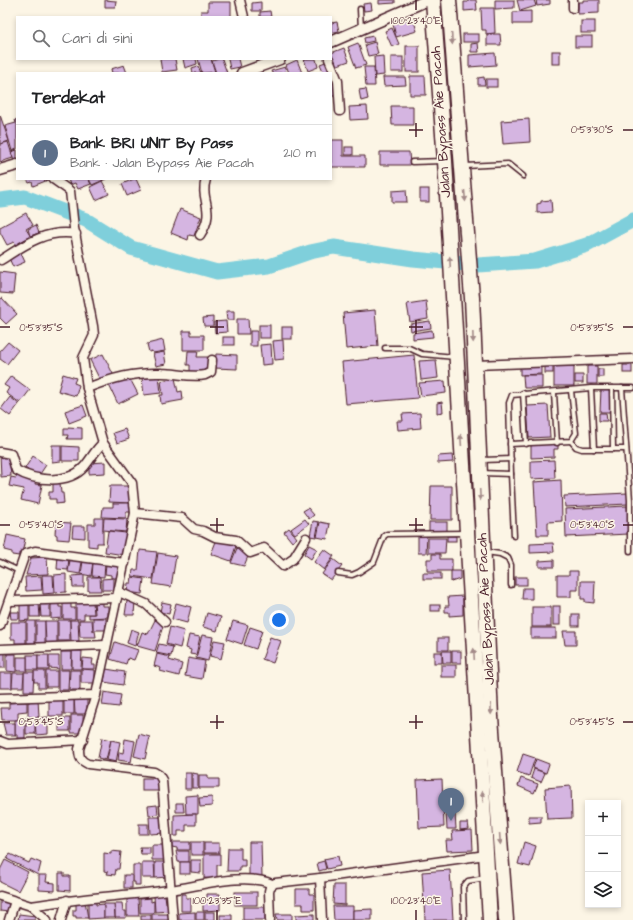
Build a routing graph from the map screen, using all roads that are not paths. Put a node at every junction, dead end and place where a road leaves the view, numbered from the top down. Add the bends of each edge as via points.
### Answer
1 (240, 0) edge
2 (428, 0) edge
3 (433, 0) edge
4 (449, 0) edge
5 (360, 9) dead end
6 (244, 16) edge
7 (361, 29) junction
8 (332, 42) edge
9 (273, 60) edge
10 (329, 60) edge
11 (260, 62) edge
12 (244, 72) edge
13 (340, 111) dead end
14 (445, 161) junction
15 (412, 162) dead end
16 (16, 165) edge
17 (462, 166) junction
18 (0, 170) edge
19 (523, 176) dead end
20 (55, 180) edge
21 (206, 180) edge
22 (75, 231) junction
23 (200, 235) dead end
24 (0, 260) edge
25 (385, 348) dead end
26 (456, 357) junction
27 (633, 359) edge
28 (212, 360) dead end
29 (474, 365) junction
30 (87, 388) junction
31 (591, 388) junction
32 (612, 388) junction
33 (622, 388) junction
34 (633, 388) edge
35 (571, 391) junction
36 (523, 393) junction
37 (554, 393) junction
38 (572, 441) junction
39 (103, 443) junction
40 (557, 443) junction
41 (510, 444) junction
42 (526, 444) junction
43 (594, 449) junction
44 (613, 449) junction
45 (626, 449) junction
46 (0, 452) edge
47 (511, 459) junction
48 (478, 467) junction
49 (511, 474) junction
50 (134, 513) junction
51 (468, 533) junction
52 (514, 536) dead end
53 (306, 538) dead end
54 (630, 551) dead end
55 (483, 552) junction
56 (0, 562) edge
57 (125, 563) junction
58 (19, 572) junction
59 (338, 573) dead end
60 (511, 585) dead end
61 (118, 595) junction
62 (10, 601) junction
63 (165, 622) dead end
64 (0, 626) edge
65 (106, 645) junction
66 (0, 649) edge
67 (96, 695) junction
68 (0, 698) edge
69 (83, 740) junction
70 (0, 741) edge
71 (486, 855) junction
72 (320, 878) junction
73 (488, 878) junction
74 (272, 884) junction
75 (170, 890) junction
76 (0, 896) edge
77 (67, 900) junction
78 (15, 901) junction
79 (31, 906) junction
80 (9, 920) edge
81 (47, 920) edge
82 (61, 920) edge
83 (173, 920) edge
84 (270, 920) edge
85 (322, 920) edge
86 (464, 920) edge
87 (490, 920) edge
88 (506, 920) edge

1 - 6 street
2 - 7 street
3 - 14 highway, Jalan Bypass Aie Pacah
4 -> 17 highway, Jalan Bypass Aie Pacah
5 - 7 lane
7 - 8 street
9 - 11 street
10 - 13 street via 338,81
11 - 12 street
14 - 15 lane
26 -> 14 highway, Jalan Bypass Aie Pacah
16 - 18 street
17 - 19 lane via 508,164
17 -> 29 highway, Jalan Bypass Aie Pacah via 472,298
20 - 22 street via 68,188 72,199
21 - 23 street via 208,221
22 - 24 street via 42,236
22 - 30 street via 94,330 84,353
25 - 26 lane via 409,348 422,354
51 -> 26 highway, Jalan Bypass Aie Pacah
27 - 29 street
28 - 30 street via 211,372 205,376 132,374
29 - 48 highway, Jalan Bypass Aie Pacah
30 - 39 street
31 - 32 lane
31 - 35 lane
31 - 43 lane
32 - 33 lane
32 - 44 lane
33 - 34 lane
33 - 45 lane
35 - 37 lane
35 - 38 lane via 576,433
36 - 37 lane
36 - 41 lane via 514,394 510,398
36 - 42 lane
37 - 40 lane
38 - 40 lane
38 - 43 lane via 578,448
39 - 46 street via 94,451 83,468 68,477 41,479 20,472 16,470 11,454
39 - 50 street via 132,483
40 - 42 lane
41 - 42 lane
41 - 47 lane
43 - 44 lane
44 - 45 lane
45 - 54 lane
47 - 48 lane
47 - 49 lane
48 - 49 lane
48 -> 55 highway, Jalan Bypass Aie Pacah
49 - 52 lane
50 - 53 street via 182,518 194,529 215,537 236,540 250,553 264,548 283,566 293,559
50 - 57 street
51 - 59 lane via 387,534 374,562 352,575
71 -> 51 highway, Jalan Bypass Aie Pacah
55 - 60 lane via 500,554 508,558 511,565
55 -> 88 highway, Jalan Bypass Aie Pacah via 491,716
56 - 58 lane
57 - 58 street via 30,551 25,554
57 - 61 street
58 - 62 street
61 - 62 street
61 - 63 street via 146,604
61 - 65 street
62 - 64 street
65 - 66 street
65 - 67 street
67 - 68 street
67 - 69 street
69 - 70 street via 8,744
69 - 75 street via 79,757 82,762 154,772 162,780
71 - 72 street
71 - 73 highway, Jalan Bypass Aie Pacah
72 - 74 street
72 - 85 street
73 - 86 lane via 468,881 463,887
73 - 87 highway, Jalan Bypass Aie Pacah
74 - 75 street via 263,881 231,880
74 - 84 street via 269,891
75 - 77 street
75 - 83 street
76 - 78 street
77 - 79 street
77 - 82 street
78 - 79 street
78 - 80 street
79 - 81 street

